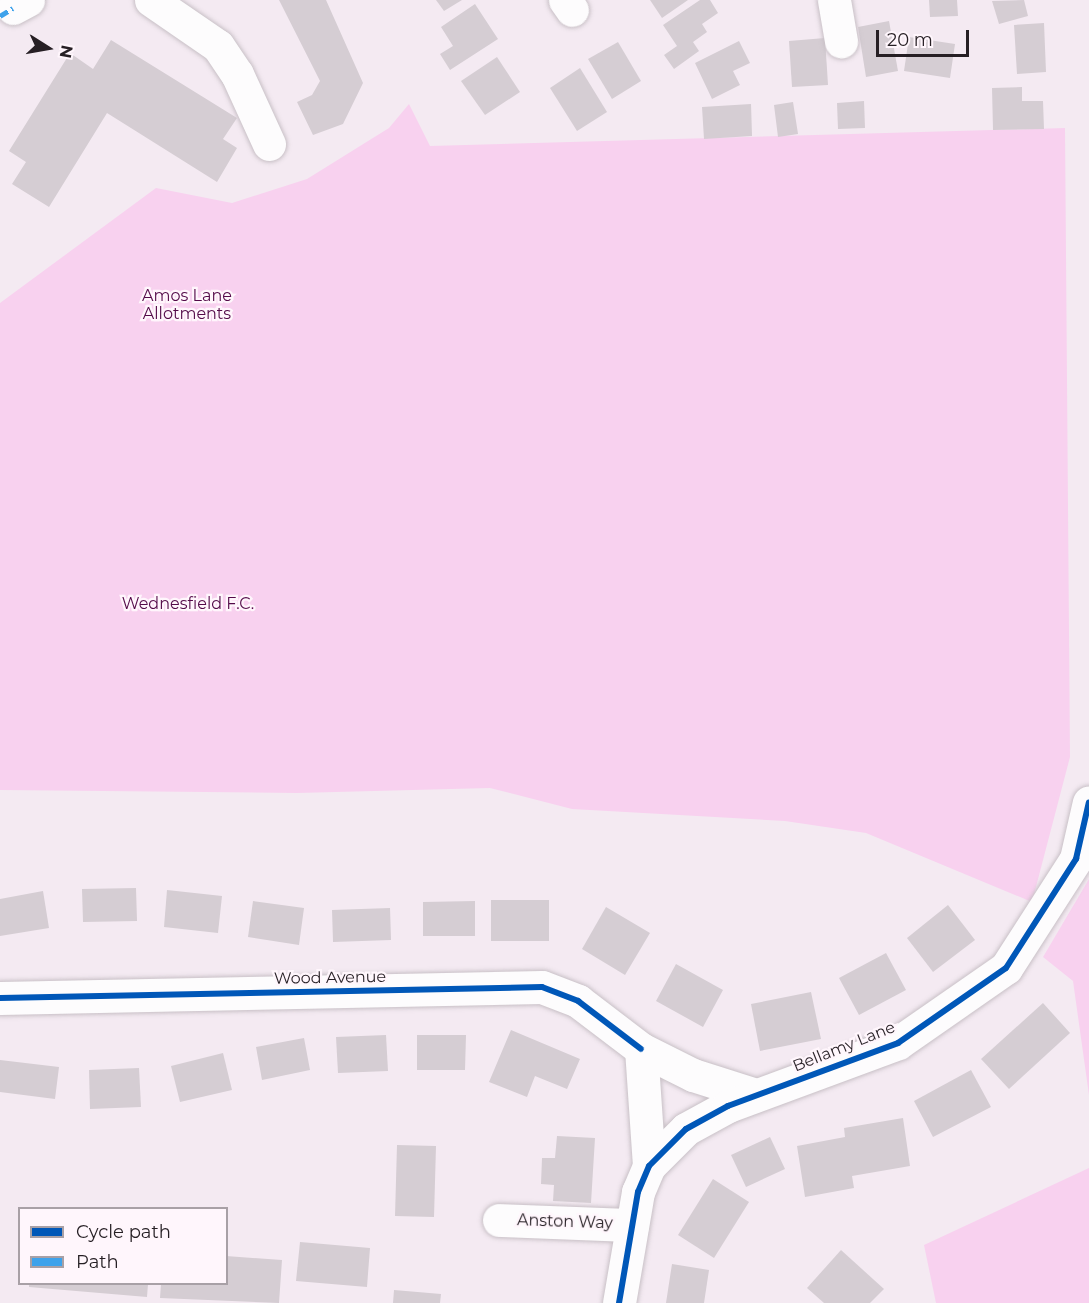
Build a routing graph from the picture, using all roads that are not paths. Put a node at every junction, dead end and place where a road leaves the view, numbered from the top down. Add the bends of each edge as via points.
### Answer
1 (152, 0) edge
2 (834, 0) edge
3 (841, 41) dead end
4 (269, 144) dead end
5 (1089, 802) edge
6 (0, 999) edge
7 (641, 1049) junction
8 (756, 1095) junction
9 (649, 1166) junction
10 (499, 1220) dead end
11 (632, 1225) junction
12 (619, 1303) edge

1 - 4 street via 218,46 237,74
2 - 3 street
5 - 8 street, Bellamy Lane via 1076,859 1006,968 898,1043
6 - 7 street, Wood Avenue via 542,987 578,1001
7 - 8 street, Wood Avenue via 693,1075
7 - 9 street
8 - 9 street, Bellamy Lane via 686,1129
9 - 11 street, Bellamy Lane via 638,1192
10 - 11 street, Anston Way
11 - 12 street, Bellamy Lane

